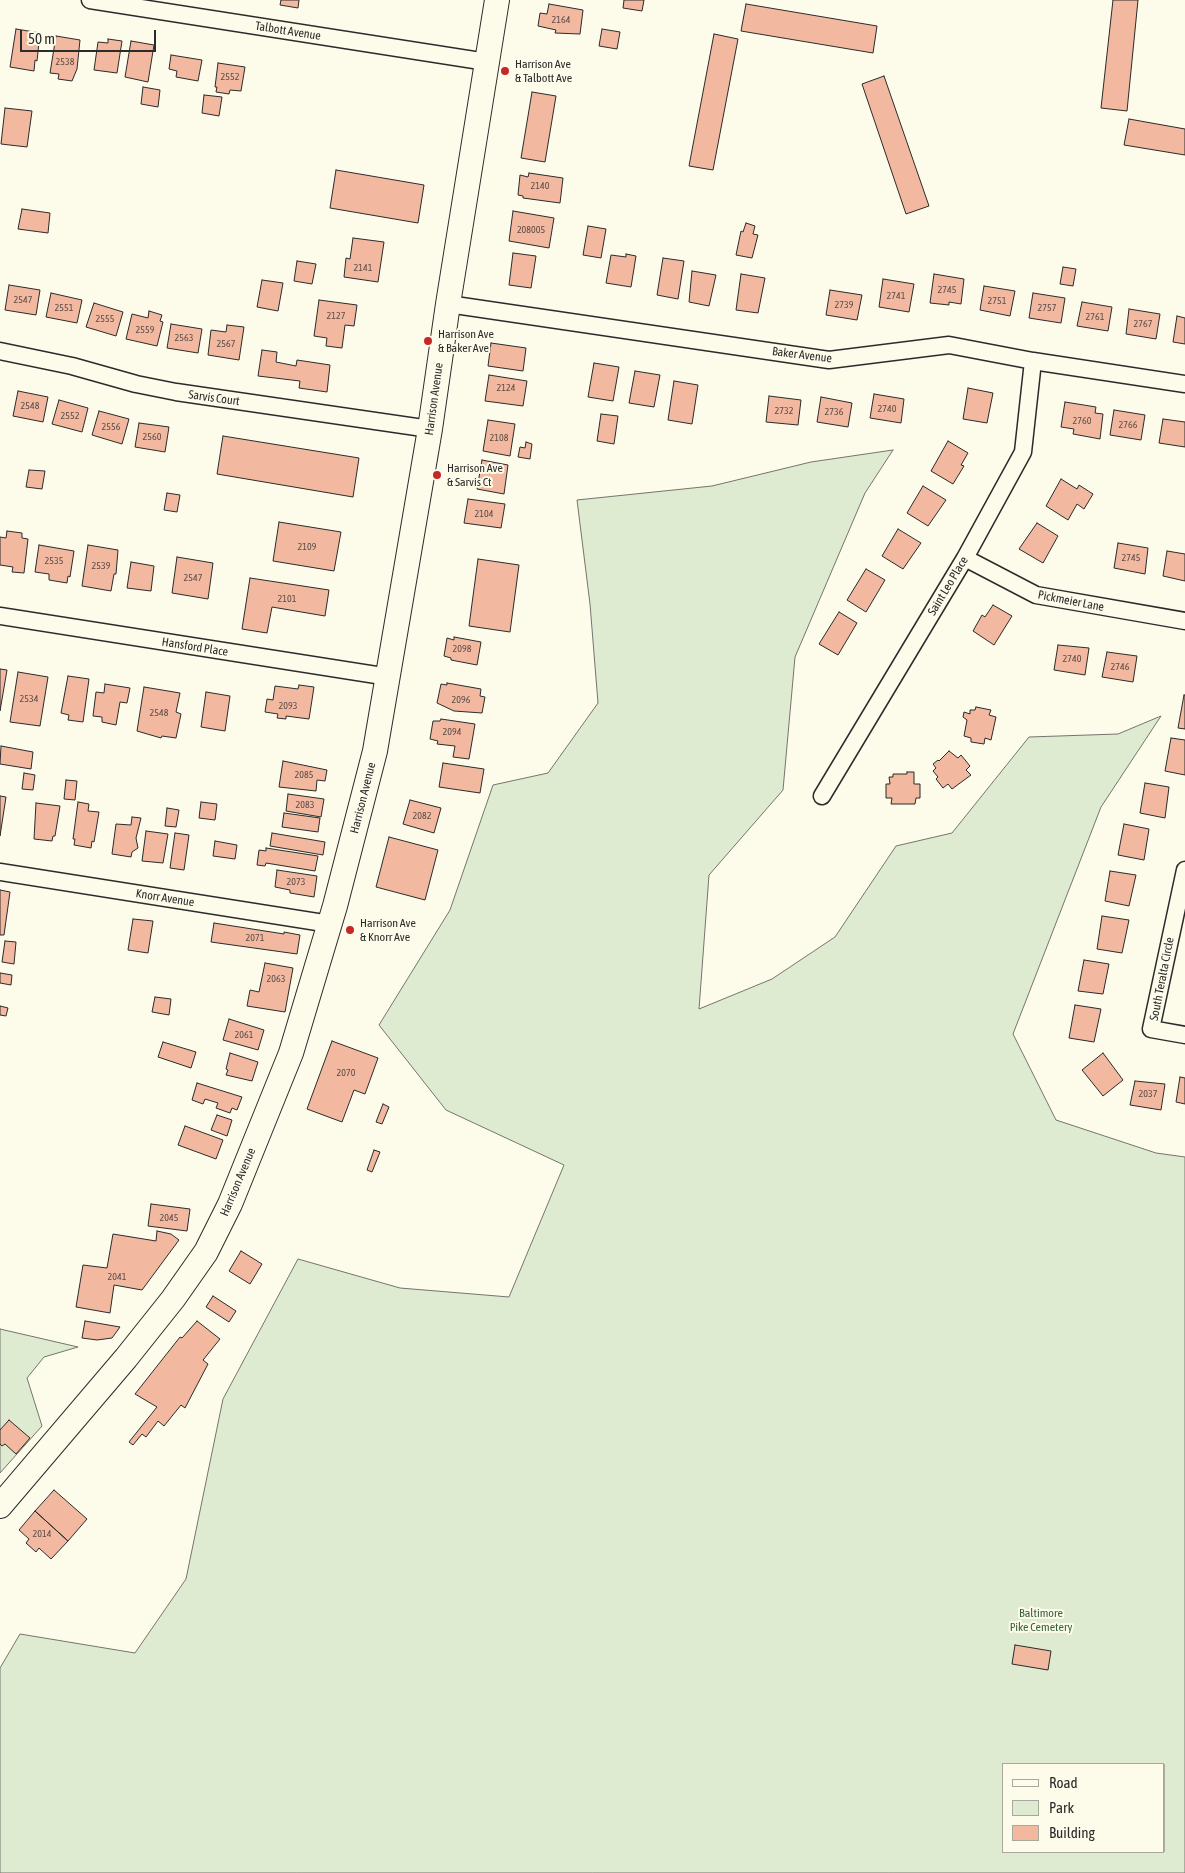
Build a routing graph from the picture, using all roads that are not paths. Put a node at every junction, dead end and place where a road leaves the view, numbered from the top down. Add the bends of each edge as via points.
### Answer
1 (90, 0) edge
2 (498, 0) edge
3 (487, 62) junction
4 (448, 304) junction
5 (0, 351) edge
6 (1033, 362) junction
7 (1185, 384) edge
8 (430, 429) junction
9 (965, 558) junction
10 (0, 616) edge
11 (1185, 621) edge
12 (389, 677) junction
13 (822, 796) dead end
14 (1185, 870) edge
15 (0, 872) edge
16 (330, 924) junction
17 (1185, 1035) edge
18 (0, 1506) edge

1 - 3 street, Talbott Avenue
2 - 3 main road, Harrison Avenue
3 - 4 main road, Harrison Avenue
4 - 6 street, Baker Avenue via 829,360 949,345
4 - 8 main road, Harrison Avenue
5 - 8 street, Sarvis Court via 176,392
6 - 7 street, Baker Avenue
6 - 9 street, Saint Leo Place via 1023,452
8 - 12 main road, Harrison Avenue
9 - 11 street, Pickmeier Lane via 1036,595
9 - 13 street, Saint Leo Place
10 - 12 street, Hansford Place
12 - 16 main road, Harrison Avenue via 375,750
14 - 17 street, South Teralta Circle via 1151,1029
15 - 16 street, Knorr Avenue
16 - 18 main road, Harrison Avenue via 291,1053 230,1204 206,1252 126,1358

